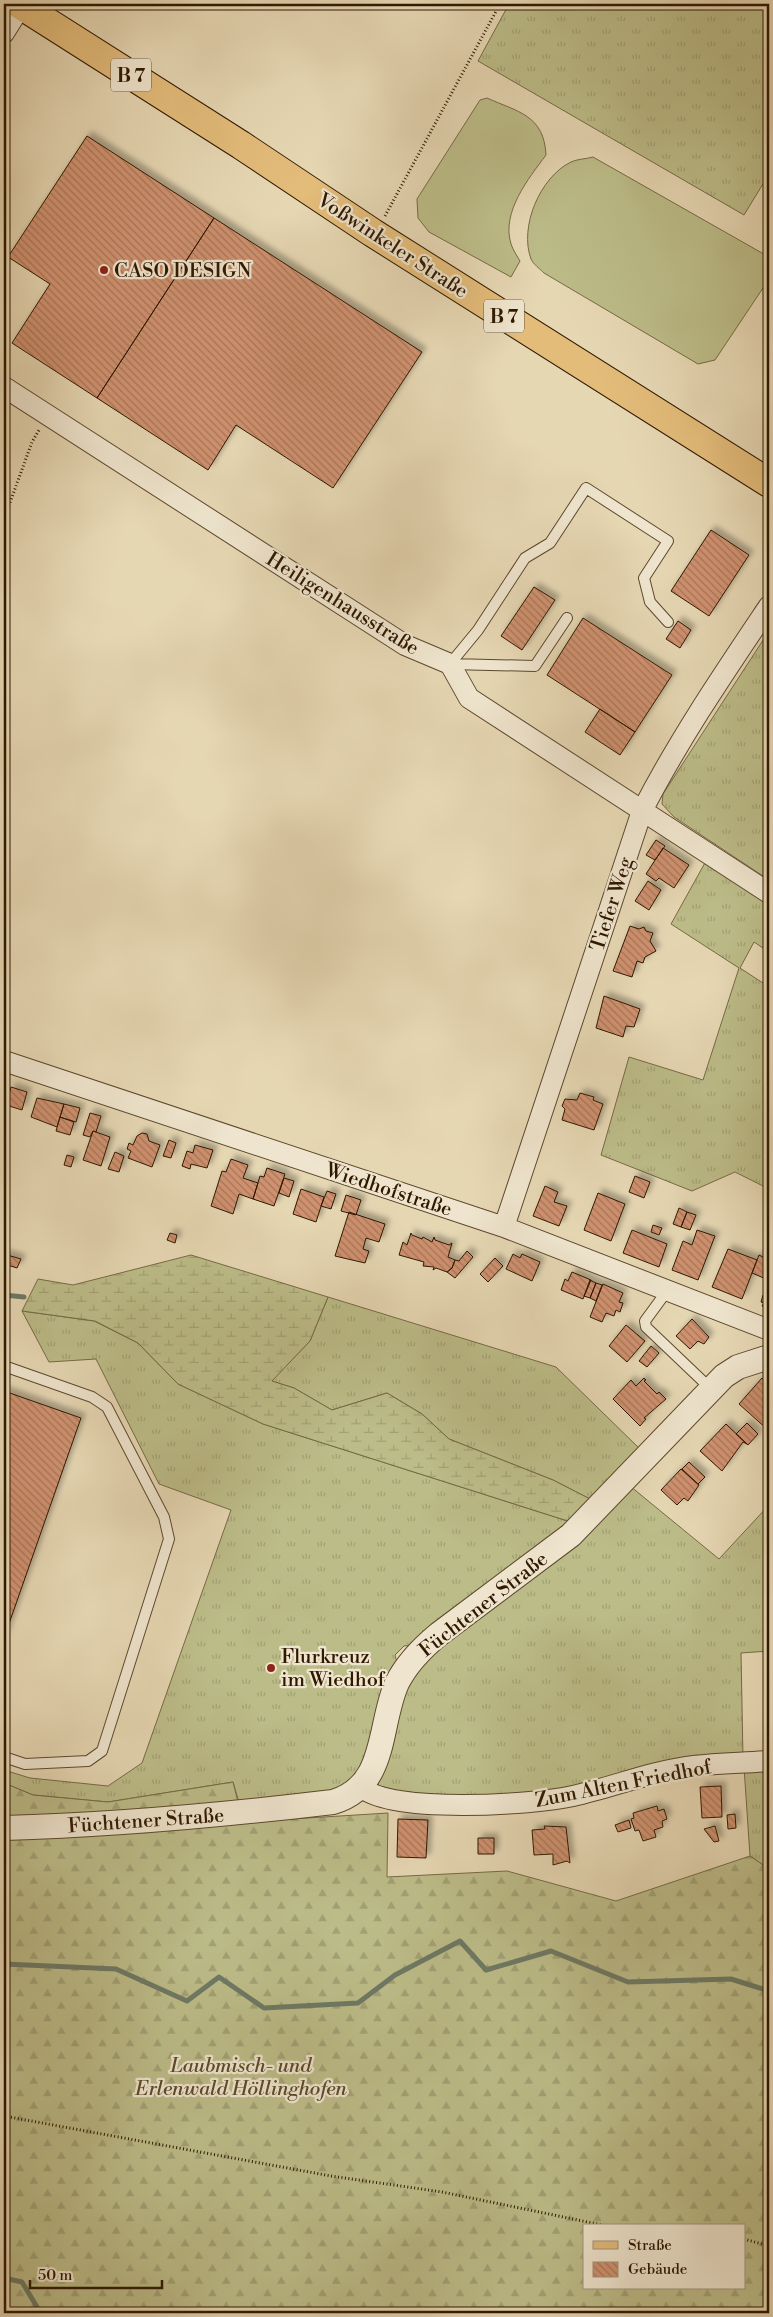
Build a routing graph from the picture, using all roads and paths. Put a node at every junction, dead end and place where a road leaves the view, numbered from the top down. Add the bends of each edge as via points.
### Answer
1 (500, 4) edge
2 (20, 5) edge
3 (4, 33) edge
4 (373, 233) junction
5 (4, 387) edge
6 (48, 414) junction
7 (769, 483) edge
8 (4, 519) edge
9 (769, 606) edge
10 (567, 618) dead end
11 (668, 622) dead end
12 (450, 664) junction
13 (642, 811) junction
14 (769, 893) edge
15 (4, 1061) edge
16 (504, 1227) junction
17 (667, 1291) junction
18 (769, 1330) edge
19 (769, 1357) edge
20 (4, 1366) edge
21 (710, 1388) junction
22 (4, 1756) edge
23 (769, 1761) edge
24 (361, 1787) junction
25 (4, 1828) edge
26 (4, 2116) edge
27 (597, 2224) edge
28 (746, 2240) edge
29 (769, 2246) edge

1 - 4 path via 388,212
2 - 3 street
2 - 4 main road, Voßwinkeler Straße / B 7
4 - 7 main road, Voßwinkeler Straße / B 7
5 - 6 street, Heiligenhausstraße
6 - 8 path via 32,442
6 - 12 street, Heiligenhausstraße via 405,646
9 - 13 street, Tiefer Weg via 714,688
10 - 12 lane via 535,666
11 - 12 lane via 650,602 644,578 668,541 586,488 550,543 525,558 478,630
12 - 13 street via 468,698
13 - 14 street
13 - 16 street, Tiefer Weg
15 - 16 street, Wiedhofstraße
16 - 17 street, Wiedhofstraße
17 - 18 street, Wiedhofstraße
17 - 21 lane via 645,1321 646,1326
19 - 21 street, Füchtener Straße via 738,1367
20 - 22 lane via 92,1397 107,1407 164,1517 169,1539 102,1751 88,1761 25,1764
21 - 24 street, Füchtener Straße via 572,1536 419,1651 396,1685 376,1759
23 - 24 street, Zum Alten Friedhof via 694,1766 571,1796 521,1803 461,1805 390,1800 368,1794
24 - 25 street, Füchtener Straße via 352,1795 333,1802 208,1817
26 - 27 path via 330,2176 442,2192
28 - 29 path

